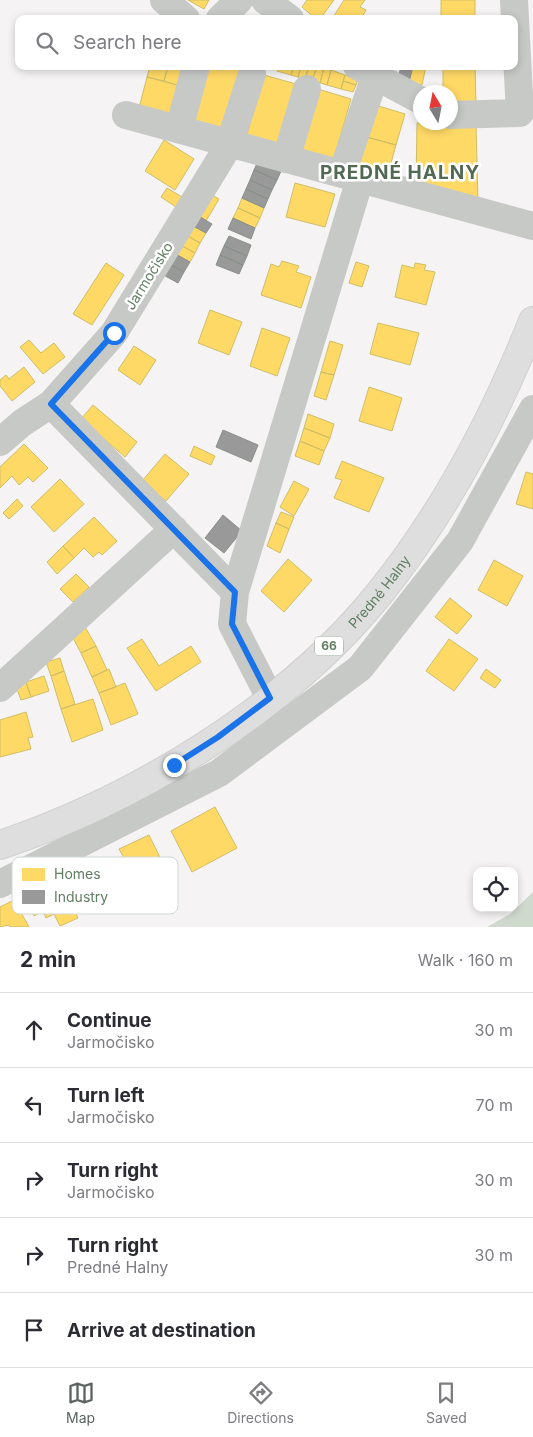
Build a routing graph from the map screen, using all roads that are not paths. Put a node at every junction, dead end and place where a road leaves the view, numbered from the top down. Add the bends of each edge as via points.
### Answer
1 (164, 0) edge
2 (239, 0) edge
3 (265, 0) edge
4 (514, 0) edge
5 (181, 15) edge
6 (224, 15) edge
7 (285, 15) edge
8 (515, 15) edge
9 (195, 70) edge
10 (518, 70) edge
11 (366, 71) edge
12 (252, 74) dead end
13 (307, 89) dead end
14 (413, 96) edge
15 (126, 115) dead end
16 (458, 115) edge
17 (179, 129) junction
18 (229, 145) junction
19 (286, 159) junction
20 (351, 177) junction
21 (533, 226) edge
22 (533, 321) edge
23 (51, 404) junction
24 (533, 409) edge
25 (0, 442) edge
26 (174, 529) junction
27 (235, 592) junction
28 (0, 688) edge
29 (270, 698) junction
30 (0, 845) edge
31 (53, 857) edge
32 (12, 878) edge
33 (0, 884) edge

1 - 5 street
2 - 6 street
3 - 7 street
4 - 8 street
9 - 17 street
10 - 16 street via 520,113
11 - 14 street
11 - 20 street
12 - 18 street, Jarmočisko
13 - 19 street
15 - 17 street
17 - 18 street
18 - 19 street
18 - 23 street, Jarmočisko via 114,333
19 - 20 street
20 - 21 street
20 - 27 street
22 - 29 main road, Predné Halny / 66 via 515,366 469,459 407,556 347,629
23 - 25 street, Jarmočisko
23 - 26 street
24 - 31 street via 460,541 360,668 219,773
26 - 27 street
26 - 28 street
27 - 29 street via 232,624
29 - 30 main road, Predné Halny / 66 via 218,737 140,784 53,825
32 - 33 street

